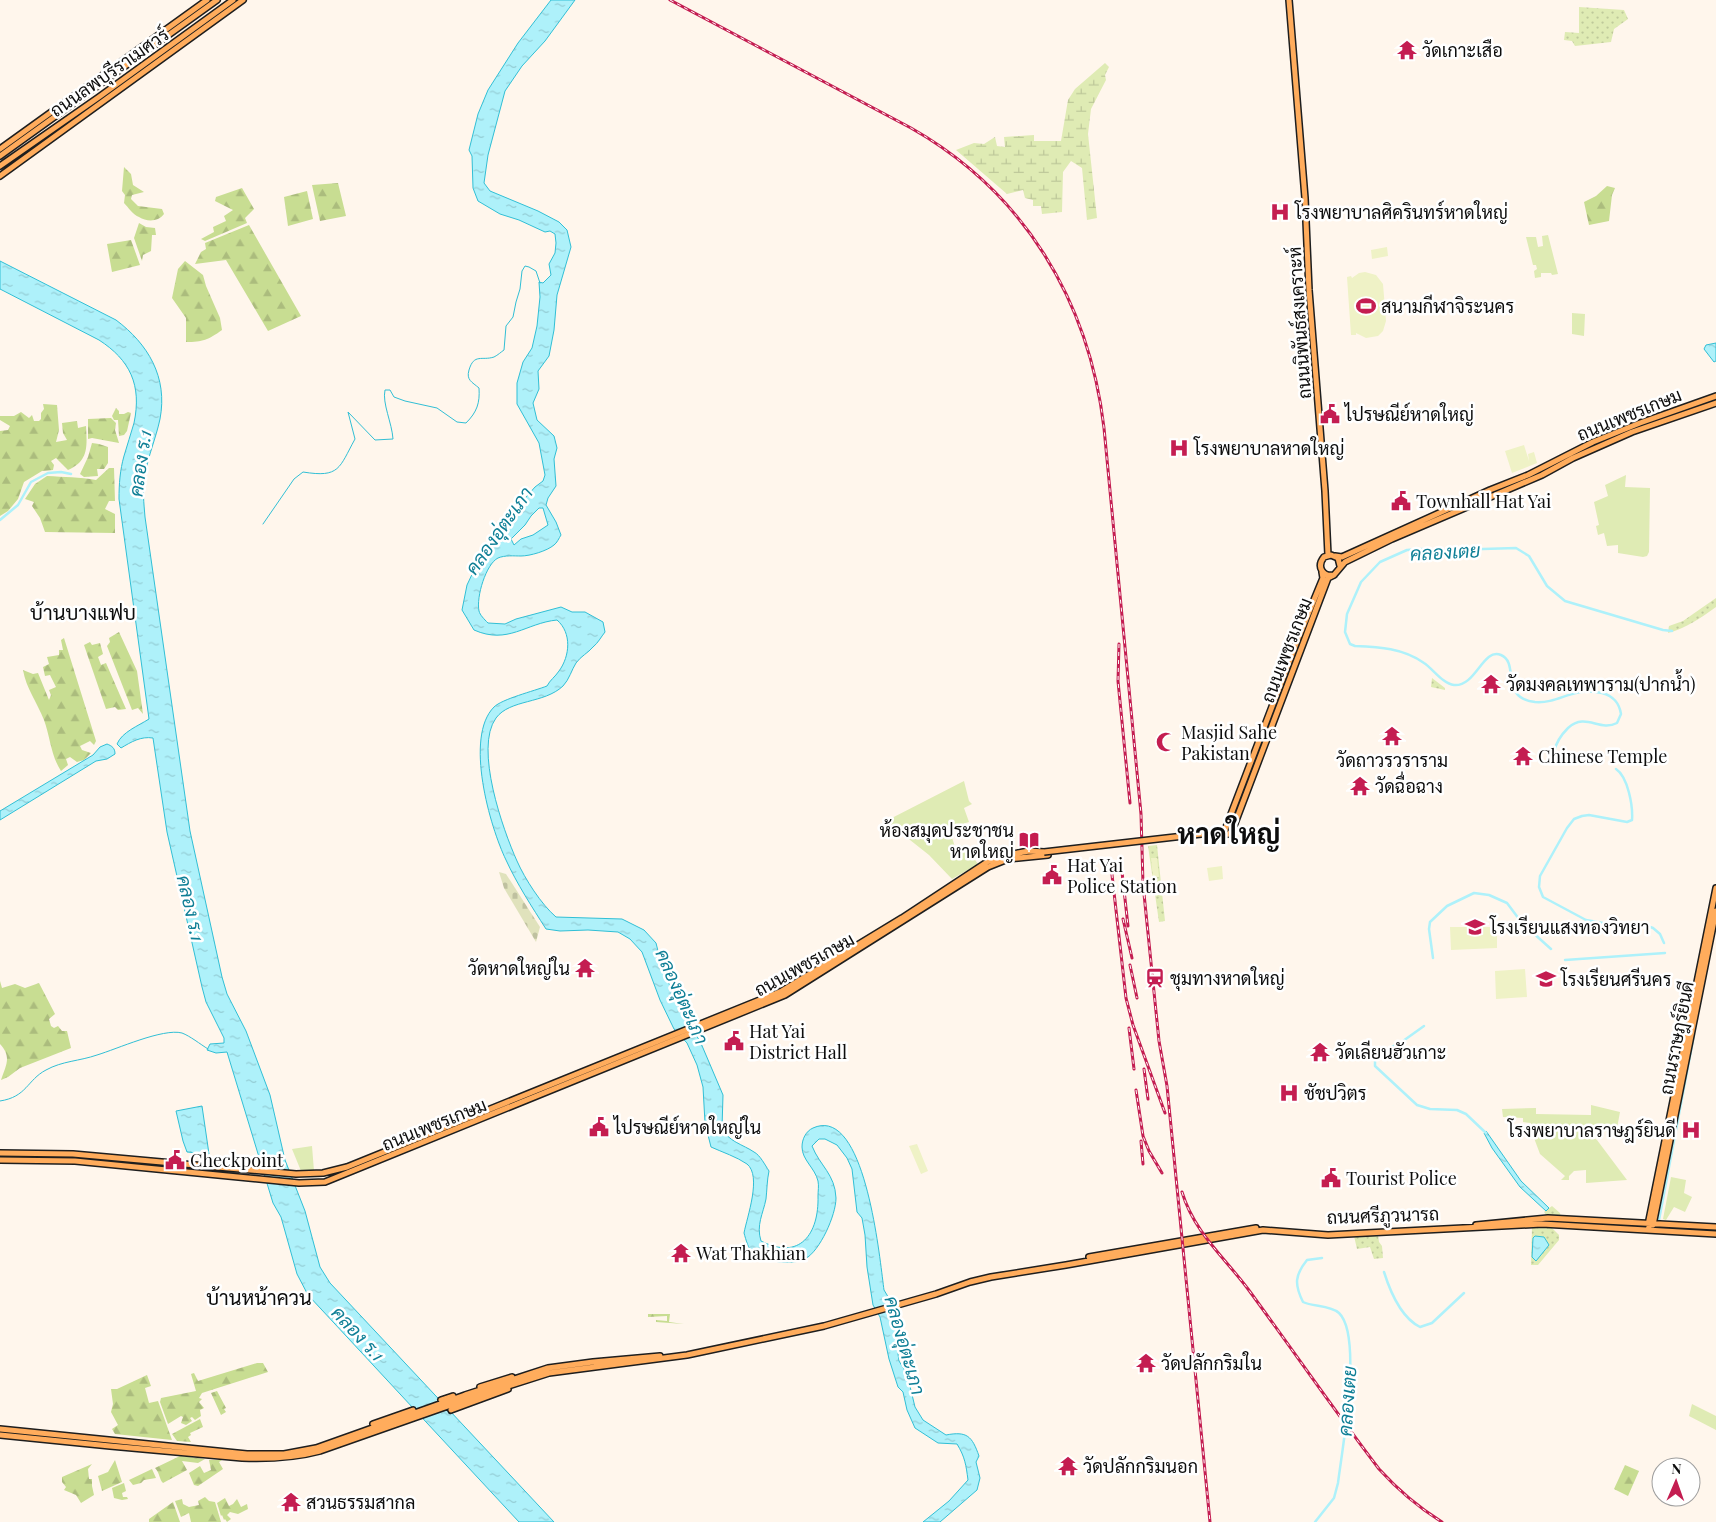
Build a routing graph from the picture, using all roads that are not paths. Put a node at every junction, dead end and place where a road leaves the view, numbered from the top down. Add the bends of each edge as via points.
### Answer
1 (207, 0) edge
2 (217, 0) edge
3 (233, 0) edge
4 (1290, 0) edge
5 (242, 1) edge
6 (121, 62) junction
7 (137, 77) junction
8 (86, 93) junction
9 (99, 97) junction
10 (27, 136) junction
11 (32, 143) junction
12 (0, 148) edge
13 (0, 156) edge
14 (0, 166) edge
15 (0, 176) edge
16 (1716, 396) edge
17 (1716, 403) edge
18 (1685, 410) junction
19 (1399, 533) junction
20 (1328, 555) junction
21 (1334, 556) junction
22 (1340, 566) junction
23 (1322, 571) junction
24 (1334, 575) junction
25 (1210, 834) junction
26 (1716, 888) edge
27 (1716, 910) edge
28 (673, 1038) junction
29 (584, 1070) junction
30 (574, 1074) junction
31 (587, 1077) junction
32 (576, 1081) junction
33 (472, 1116) junction
34 (474, 1122) junction
35 (415, 1139) junction
36 (417, 1145) junction
37 (0, 1153) edge
38 (0, 1160) edge
39 (1518, 1223) junction
40 (1651, 1224) junction
41 (1667, 1225) junction
42 (1716, 1227) edge
43 (1652, 1230) junction
44 (1666, 1231) junction
45 (1716, 1234) edge
46 (535, 1374) junction
47 (441, 1400) dead end
48 (413, 1410) dead end
49 (451, 1410) dead end
50 (422, 1419) dead end
51 (398, 1421) junction
52 (0, 1430) edge
53 (0, 1434) edge
54 (66, 1439) junction
55 (300, 1451) junction
56 (320, 1451) junction

1 - 6 main road
2 - 8 main road, ถนนลพบุรีราเมศวร์
3 - 9 main road, ถนนลพบุรีราเมศวร์
4 - 20 main road, ถนนนิพันธ์สงเคราะห์
5 - 7 main road
6 - 8 main road
6 - 12 main road
7 - 9 main road
7 - 15 main road
8 - 10 main road, ถนนลพบุรีราเมศวร์
9 - 11 main road, ถนนลพบุรีราเมศวร์
10 - 11 main road
10 - 13 main road, ถนนลพบุรีราเมศวร์
11 - 14 main road, ถนนลพบุรีราเมศวร์
16 - 18 main road, ถนนเพชรเกษม
17 - 18 main road, ถนนเพชรเกษม
18 - 19 main road, ถนนเพชรเกษม via 1594,442
19 - 21 main road, ถนนเพชรเกษม via 1342,557
19 - 22 main road, ถนนเพชรเกษม
20 - 21 main road
20 - 23 main road via 1321,561
21 - 22 main road
22 - 24 main road
23 - 24 main road
23 - 25 main road, ถนนเพชรเกษม via 1323,578 1225,830
24 - 25 main road, ถนนเพชรเกษม via 1328,578 1232,831 1229,834
25 - 28 main road, ถนนเพชรเกษม, bridge via 987,862 804,979
26 - 40 main road, ถนนราษฎร์ยินดี
27 - 40 main road, ถนนราษฎร์ยินดี
28 - 29 main road, ถนนเพชรเกษม
28 - 31 main road, ถนนเพชรเกษม
29 - 30 main road, ถนนเพชรเกษม
29 - 31 main road via 583,1075
30 - 32 main road via 578,1075
30 - 33 main road, ถนนเพชรเกษม
31 - 32 main road, ถนนเพชรเกษม
32 - 34 main road, ถนนเพชรเกษม
33 - 34 main road
33 - 35 main road, ถนนเพชรเกษม
34 - 36 main road, ถนนเพชรเกษม
35 - 36 main road
35 - 37 main road, ถนนเพชรเกษม via 347,1167 324,1173 296,1174 73,1154
36 - 38 main road, ถนนเพชรเกษม via 325,1182 299,1183 75,1161
39 - 40 main road, ถนนศรีภูวนารถ via 1548,1218
39 - 43 main road, ถนนศรีภูวนารถ
39 - 46 main road, ถนนศรีภูวนารถ via 1328,1235 1263,1230 970,1282 905,1304 689,1353 548,1368
40 - 41 main road, ถนนศรีภูวนารถ
40 - 43 main road, ถนนราษฎร์ยินดี
41 - 42 main road, ถนนศรีภูวนารถ
41 - 44 main road
43 - 44 main road, ถนนศรีภูวนารถ
44 - 45 main road, ถนนศรีภูวนารถ
46 - 47 main road via 505,1378
46 - 49 main road via 508,1389
46 - 51 main road
48 - 55 main road
50 - 56 main road
51 - 55 main road
51 - 56 main road
52 - 54 main road
53 - 54 main road
54 - 55 main road via 248,1454
54 - 56 main road via 263,1458 301,1456

